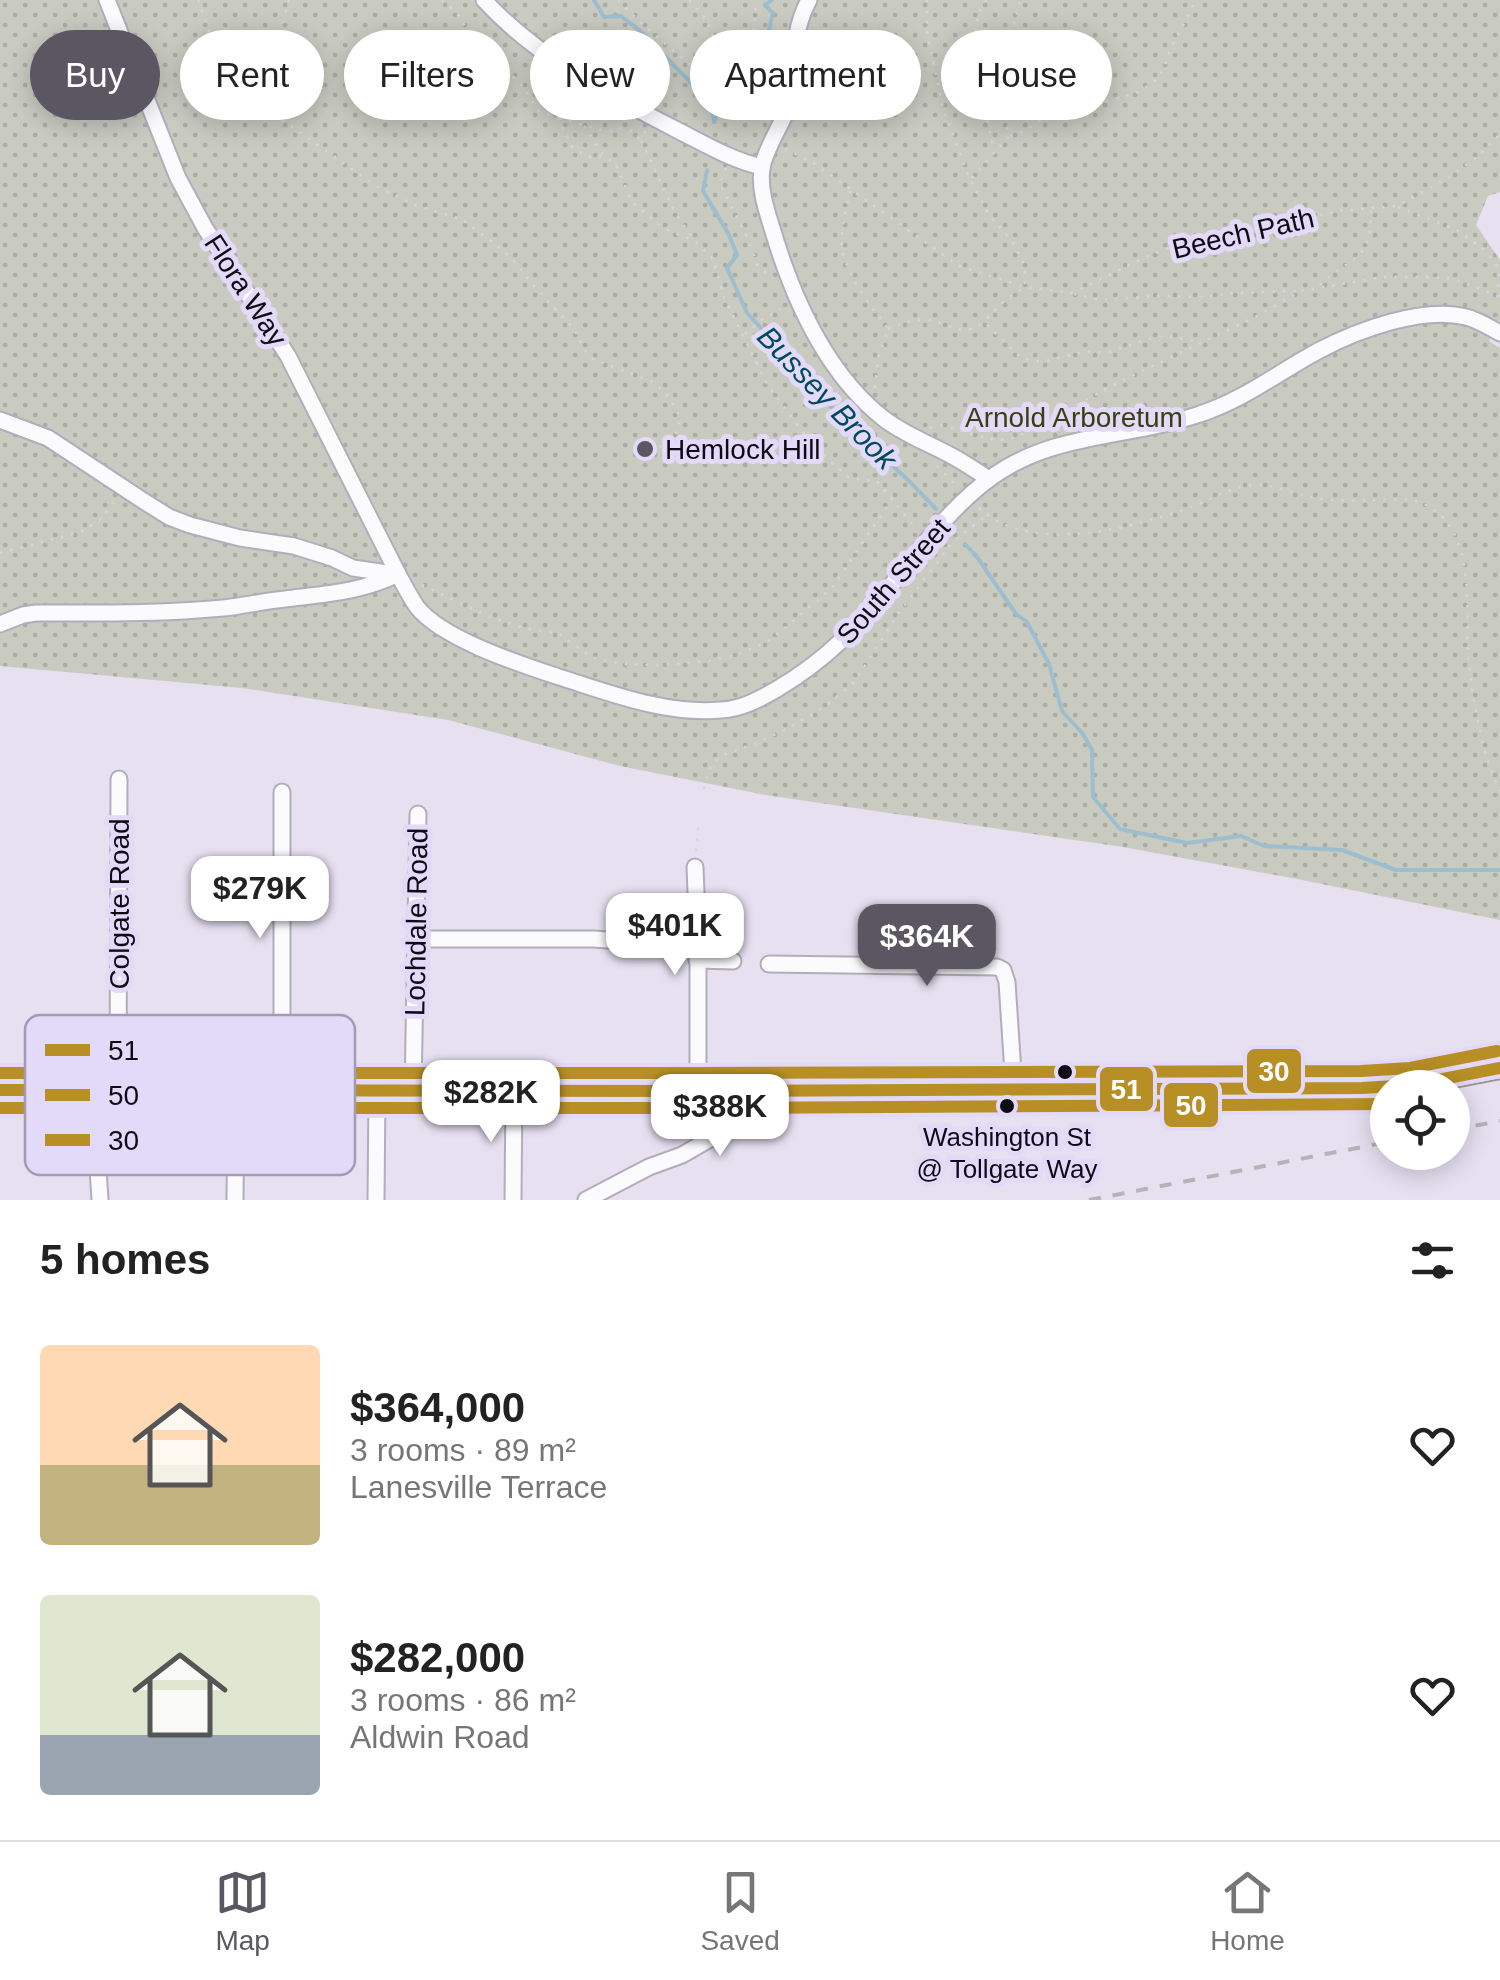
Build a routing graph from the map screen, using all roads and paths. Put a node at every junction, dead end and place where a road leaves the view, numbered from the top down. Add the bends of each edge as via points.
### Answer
1 (107, 0) edge
2 (198, 0) edge
3 (289, 0) edge
4 (442, 0) edge
5 (484, 0) edge
6 (618, 0) edge
7 (690, 0) edge
8 (757, 0) edge
9 (809, 0) edge
10 (927, 0) edge
11 (986, 0) edge
12 (1021, 0) edge
13 (1195, 0) edge
14 (208, 30) edge
15 (281, 30) edge
16 (710, 30) edge
17 (754, 30) edge
18 (1015, 30) edge
19 (530, 40) edge
20 (690, 65) edge
21 (530, 98) edge
22 (1112, 100) edge
23 (282, 120) edge
24 (559, 120) edge
25 (565, 120) edge
26 (649, 120) edge
27 (659, 120) edge
28 (760, 120) edge
29 (1007, 120) edge
30 (1043, 120) edge
31 (583, 125) junction
32 (1500, 134) edge
33 (1009, 136) junction
34 (773, 139) junction
35 (641, 140) junction
36 (995, 152) junction
37 (604, 156) junction
38 (731, 158) junction
39 (762, 167) junction
40 (970, 180) junction
41 (850, 189) junction
42 (1396, 206) junction
43 (1371, 210) junction
44 (694, 240) junction
45 (789, 280) junction
46 (1025, 286) junction
47 (1317, 288) junction
48 (1301, 291) junction
49 (1072, 293) junction
50 (796, 297) junction
51 (1499, 297) edge
52 (984, 322) junction
53 (888, 329) junction
54 (1500, 333) edge
55 (744, 336) junction
56 (1202, 342) junction
57 (877, 413) junction
58 (0, 420) edge
59 (907, 433) junction
60 (653, 453) dead end
61 (989, 479) junction
62 (122, 487) junction
63 (892, 500) junction
64 (979, 508) dead end
65 (986, 515) junction
66 (930, 538) junction
67 (0, 553) edge
68 (402, 581) junction
69 (0, 624) edge
70 (120, 779) dead end
71 (704, 789) dead end
72 (1500, 791) edge
73 (282, 792) dead end
74 (418, 814) dead end
75 (699, 820) dead end
76 (695, 867) joint
77 (415, 938) junction
78 (698, 953) junction
79 (733, 961) dead end
80 (769, 964) dead end
81 (111, 1015) edge
82 (282, 1015) edge
83 (1500, 1068) edge
84 (1014, 1088) junction
85 (355, 1090) edge
86 (377, 1090) junction
87 (794, 1090) junction
88 (413, 1091) junction
89 (514, 1091) junction
90 (698, 1091) junction
91 (98, 1175) edge
92 (100, 1200) edge
93 (376, 1200) edge
94 (514, 1200) edge
95 (586, 1200) edge

1 - 68 street, Flora Way via 184,190 288,356
2 - 14 path
3 - 15 path
4 - 21 path
5 - 19 street
6 - 20 path
7 - 16 path
8 - 17 path
9 - 34 street via 798,25 788,105
10 - 40 path via 943,108
11 - 36 path via 971,60
12 - 18 path
13 - 22 path via 1156,80
23 - 60 path via 378,186 461,219 507,254 594,359 653,382 680,416 678,430
24 - 37 path via 573,148
25 - 31 path
26 - 35 path
27 - 38 street
28 - 34 path
29 - 33 path
30 - 33 path
31 - 35 path via 630,130
31 - 37 path
32 - 42 path, Beech Path via 1457,172
33 - 36 path
34 - 39 street
34 - 41 path
35 - 44 path
36 - 40 path
37 - 44 path via 632,202 663,228
38 - 39 street
38 - 45 path via 720,184 758,266
39 - 45 street via 762,189
40 - 46 path via 1024,264
41 - 46 path via 958,266
41 - 53 path via 841,240 845,257
42 - 43 path, Beech Path
42 - 51 path via 1457,230 1486,250 1498,267
43 - 47 path via 1363,252
43 - 49 path, Beech Path via 1180,244
44 - 55 path via 713,259
45 - 50 street
46 - 49 path
46 - 52 path
47 - 48 path
47 - 51 path via 1384,277 1454,278
48 - 49 path via 1099,300
48 - 56 path
50 - 55 path
50 - 57 street via 844,377
52 - 53 path via 973,330 928,320
52 - 56 path via 1032,362 1110,352 1164,336
53 - 57 path via 874,388
54 - 61 street, South Street via 1453,314 1398,321 1328,346 1216,409 1052,446
55 - 63 path via 768,386 816,448 850,478 877,482
56 - 59 path via 1007,440 941,426
57 - 59 street
58 - 62 street via 48,438
59 - 61 street
61 - 66 street, South Street
62 - 67 path via 101,519 80,532
62 - 68 street via 190,525 294,546
63 - 66 path
63 - 68 path via 832,588 763,644 709,661 622,664 591,657 558,634 490,617
64 - 65 path
65 - 71 path via 952,543 855,681 794,725 723,754
65 - 72 path via 1025,532 1109,530 1260,485 1324,499 1424,503 1456,537 1464,563 1468,660 1487,761
66 - 68 street, South Street via 830,653 764,696 722,710 636,700 511,659 448,631 418,608
68 - 69 street via 229,608 36,613
70 - 81 street, Colgate Road
73 - 82 street
74 - 77 street, Lochdale Road
75 - 76 path
76 - 78 street
77 - 78 street via 593,940
77 - 88 street, Lochdale Road
78 - 79 street
78 - 90 street
80 - 84 street via 1003,970
83 - 84 main road via 1388,1088
84 - 87 main road
85 - 86 main road
86 - 88 main road
86 - 93 street
87 - 90 main road
87 - 95 street via 768,1115
88 - 89 main road
89 - 90 main road
89 - 94 street
91 - 92 street, Colgate Road

